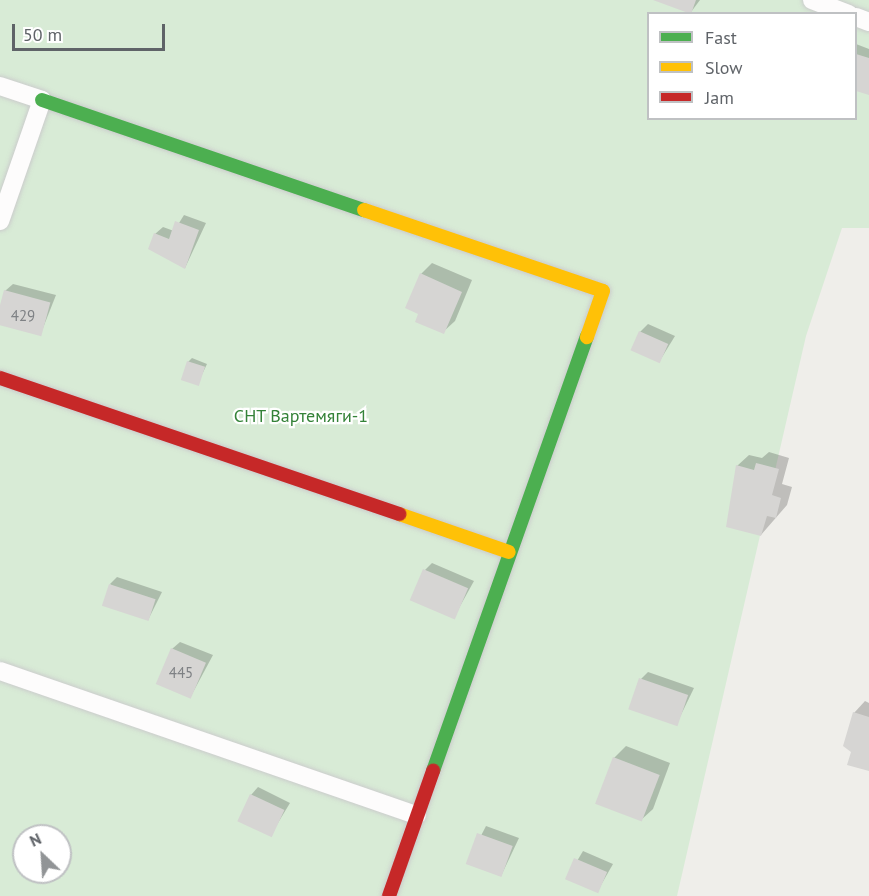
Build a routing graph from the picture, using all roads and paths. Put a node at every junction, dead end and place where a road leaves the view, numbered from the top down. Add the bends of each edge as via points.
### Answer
1 (812, 0) edge
2 (843, 12) edge
3 (0, 86) edge
4 (42, 100) junction
5 (0, 220) edge
6 (0, 378) edge
7 (509, 552) junction
8 (0, 671) edge
9 (417, 815) junction
10 (388, 896) edge

1 - 2 street
3 - 4 street
4 - 5 street
4 - 7 street via 603,291
6 - 7 street
7 - 9 street
8 - 9 street
9 - 10 street

